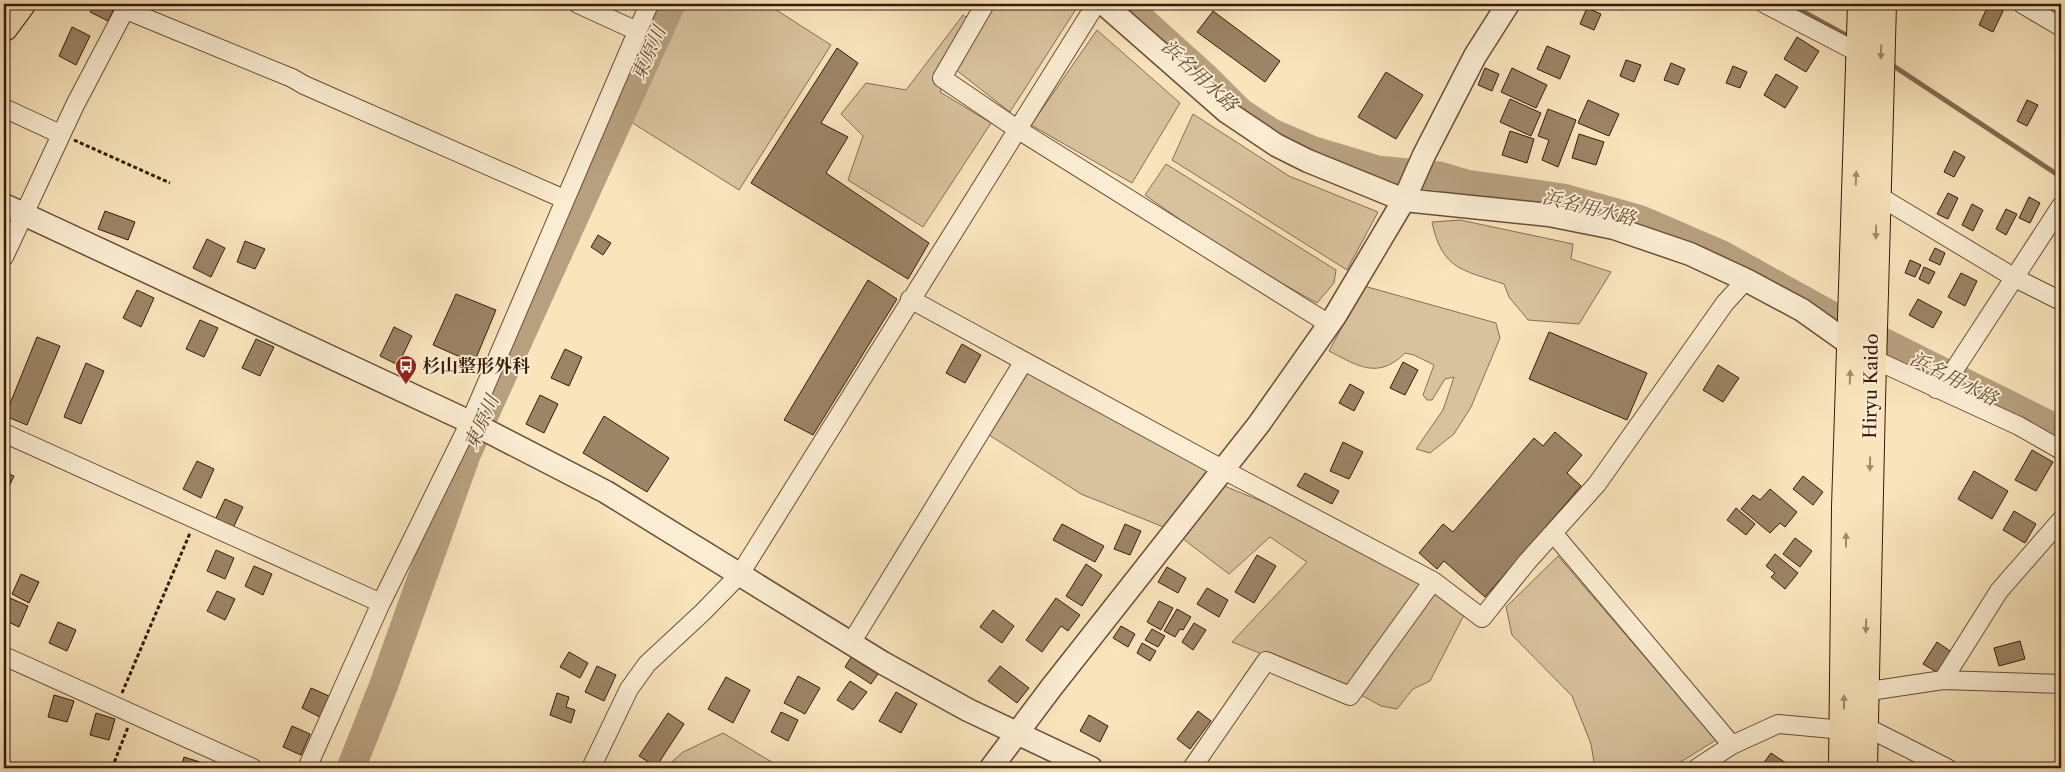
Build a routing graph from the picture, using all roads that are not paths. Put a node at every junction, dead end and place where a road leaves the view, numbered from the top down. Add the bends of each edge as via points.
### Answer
1 (21, 4) edge
2 (578, 4) edge
3 (648, 4) edge
4 (985, 4) edge
5 (1096, 4) edge
6 (1104, 4) edge
7 (1508, 4) edge
8 (1765, 4) edge
9 (1862, 4) edge
10 (1882, 4) edge
11 (2022, 4) edge
12 (127, 7) edge
13 (4, 27) edge
14 (2061, 27) edge
15 (637, 30) junction
16 (1861, 54) junction
17 (4, 108) edge
18 (1018, 129) junction
19 (60, 134) junction
20 (1407, 193) junction
21 (1877, 195) junction
22 (564, 199) junction
23 (2061, 206) edge
24 (13, 210) edge
25 (4, 257) edge
26 (2015, 278) junction
27 (1746, 280) junction
28 (910, 300) junction
29 (2061, 301) edge
30 (1329, 324) junction
31 (1861, 347) junction
32 (1024, 362) junction
33 (1940, 387) junction
34 (470, 422) junction
35 (4, 432) edge
36 (2061, 450) edge
37 (1224, 470) junction
38 (2061, 520) edge
39 (1553, 533) junction
40 (740, 574) junction
41 (1433, 581) junction
42 (381, 603) junction
43 (851, 642) junction
44 (4, 656) edge
45 (1943, 680) junction
46 (2061, 684) edge
47 (1863, 692) junction
48 (1854, 728) junction
49 (1018, 734) junction
50 (1732, 745) junction
51 (253, 768) edge
52 (307, 768) edge
53 (591, 768) edge
54 (991, 768) edge
55 (1091, 768) edge
56 (1192, 768) edge
57 (1697, 768) edge
58 (1843, 768) edge
59 (1863, 768) edge
60 (1947, 768) edge

1 - 13 main road
2 - 15 street
3 - 15 street
4 - 18 street via 942,78
5 - 18 street
6 - 20 street via 1227,112 1276,145 1308,161
7 - 20 street via 1475,56
8 - 16 street
9 - 16 main road, Hiryu Kaido
10 -> 21 main road, Hiryu Kaido
11 - 14 street
12 - 19 street
12 - 22 street
15 - 22 street
31 -> 16 main road, Hiryu Kaido via 1852,297
17 - 19 street
18 - 28 street
18 - 30 street
19 - 24 street
20 - 27 street via 1614,228 1690,254
20 - 30 street
21 - 26 street
21 -> 31 main road, Hiryu Kaido via 1873,314
22 - 34 street
23 - 26 street
24 - 25 street
24 - 34 street
26 - 29 street
26 - 33 street
27 - 31 street
27 - 39 street via 1726,303 1597,484
28 - 32 street
28 - 40 street
30 - 37 street
31 - 33 street
31 -> 47 main road, Hiryu Kaido via 1870,519
48 -> 31 main road, Hiryu Kaido via 1846,507
32 - 37 street
32 - 43 street
33 - 36 street
34 - 40 street via 606,492
34 - 42 street
35 - 42 street
37 - 41 street
37 - 49 street
38 - 45 street via 1999,592
39 - 41 street via 1482,618
39 - 50 street
40 - 43 street
40 - 53 street via 647,664 629,689
41 - 56 street via 1350,696 1266,661
42 - 52 street
43 - 49 street via 968,710
44 - 51 street
45 - 46 street
45 - 47 street
47 - 48 main road, Hiryu Kaido
48 - 50 street via 1778,724
48 - 58 main road, Hiryu Kaido
48 - 59 main road, Hiryu Kaido
48 - 60 street
49 - 54 street
49 - 55 street
50 - 57 street

